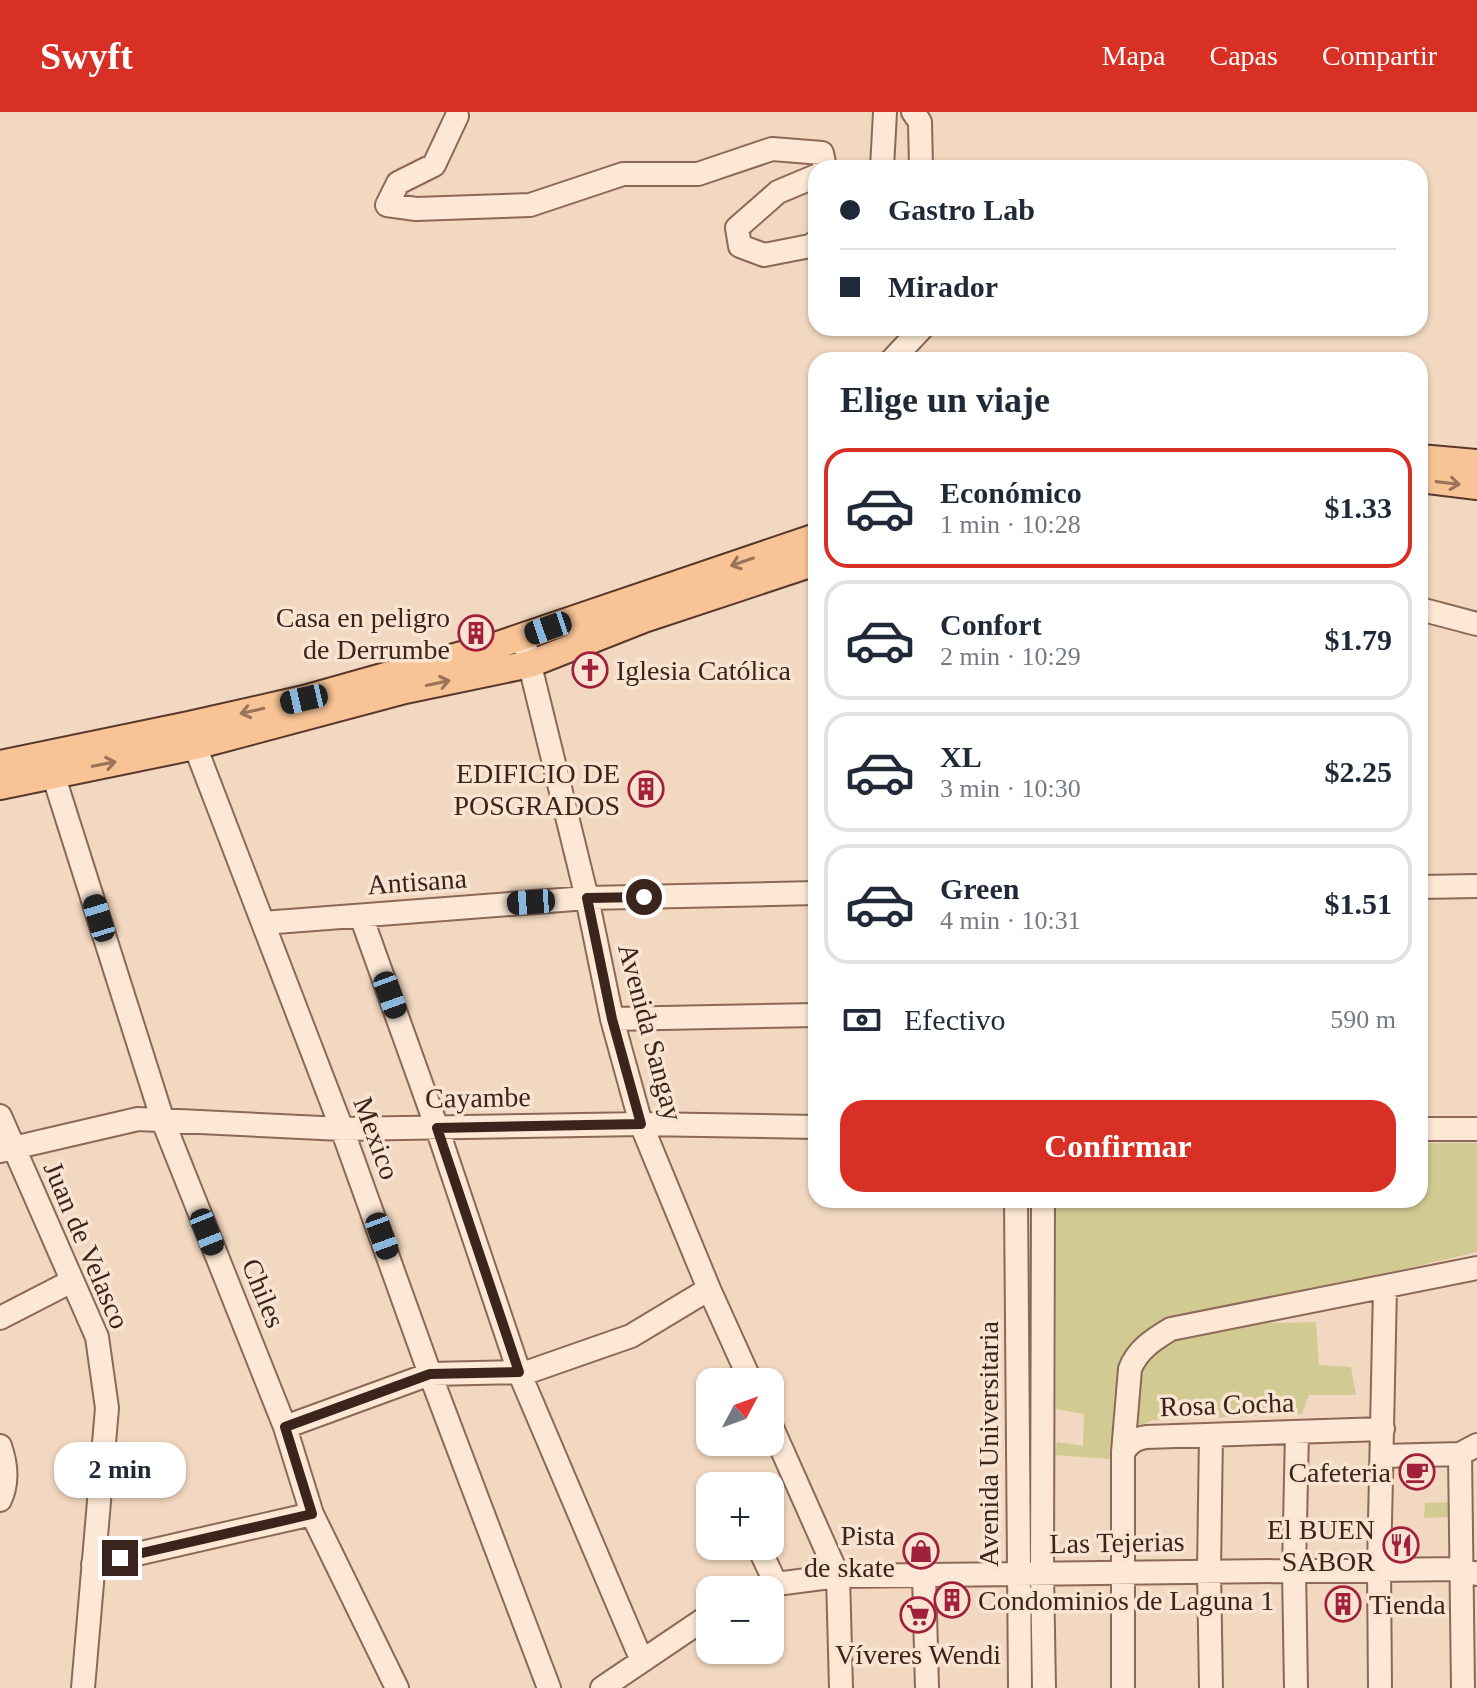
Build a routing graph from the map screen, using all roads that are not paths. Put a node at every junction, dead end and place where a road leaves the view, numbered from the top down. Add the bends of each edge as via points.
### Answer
1 (885, 112) edge
2 (913, 112) edge
3 (457, 116) dead end
4 (823, 160) edge
5 (882, 160) edge
6 (921, 160) edge
7 (808, 179) edge
8 (808, 244) edge
9 (914, 336) edge
10 (900, 352) edge
11 (1428, 459) edge
12 (1477, 463) edge
13 (1428, 480) edge
14 (1477, 486) edge
15 (808, 540) edge
16 (808, 565) edge
17 (1428, 611) edge
18 (1477, 624) edge
19 (523, 637) junction
20 (530, 664) junction
21 (195, 746) junction
22 (0, 764) edge
23 (53, 774) junction
24 (0, 786) edge
25 (1477, 886) edge
26 (1428, 887) edge
27 (808, 893) edge
28 (587, 898) junction
29 (361, 916) junction
30 (263, 923) junction
31 (808, 1015) edge
32 (612, 1019) junction
33 (0, 1116) edge
34 (163, 1121) junction
35 (641, 1124) junction
36 (808, 1127) edge
37 (437, 1128) junction
38 (342, 1129) junction
39 (1428, 1129) edge
40 (1477, 1129) edge
41 (6, 1149) edge
42 (1016, 1208) edge
43 (1043, 1208) edge
44 (1477, 1268) edge
45 (72, 1281) junction
46 (1385, 1288) junction
47 (709, 1289) junction
48 (0, 1318) edge
49 (745, 1368) edge
50 (519, 1372) junction
51 (430, 1374) junction
52 (285, 1427) junction
53 (1383, 1429) junction
54 (1297, 1432) junction
55 (1211, 1435) junction
56 (0, 1446) edge
57 (1468, 1450) edge
58 (1123, 1452) junction
59 (784, 1454) edge
60 (1383, 1456) junction
61 (0, 1500) edge
62 (312, 1514) junction
63 (93, 1564) junction
64 (1379, 1569) junction
65 (1294, 1570) junction
66 (1209, 1571) junction
67 (1468, 1571) edge
68 (1123, 1572) junction
69 (1031, 1574) junction
70 (924, 1575) junction
71 (838, 1576) junction
72 (784, 1584) edge
73 (696, 1624) edge
74 (642, 1661) junction
75 (1477, 1674) edge
76 (83, 1688) edge
77 (397, 1688) edge
78 (549, 1688) edge
79 (602, 1688) edge
80 (841, 1688) edge
81 (927, 1688) edge
82 (1020, 1688) edge
83 (1044, 1688) edge
84 (1123, 1688) edge
85 (1211, 1688) edge
86 (1296, 1688) edge
87 (1380, 1688) edge
88 (1464, 1688) edge

1 - 5 street
2 - 6 street via 920,122
3 - 4 street via 434,165 398,183 387,205 530,205 623,174 698,174 772,149 822,153
7 - 8 street via 778,192 737,228 740,246 764,255
9 - 10 street
11 - 12 main road
13 -> 14 main road
15 -> 19 main road
16 - 20 main road via 644,619
17 - 18 street
19 - 20 street, Avenida Sangay
19 -> 22 main road via 304,699
21 -> 20 main road via 405,690
20 - 28 street, Avenida Sangay
23 -> 21 main road
21 - 30 street, Mexico
23 - 24 main road
23 - 34 street, Chiles
25 - 26 street
27 - 28 street, Antisana
28 - 29 street, Antisana
28 - 32 street, Avenida Sangay
29 - 30 street, Antisana
29 - 37 street
30 - 38 street, Mexico
31 - 32 street
32 - 35 street, Avenida Sangay
33 - 41 street, Juan de Velasco
34 - 38 street, Cayambe
34 - 41 street, Cayambe via 138,1119
34 - 52 street, Chiles
35 - 36 street, Cayambe
35 - 37 street, Cayambe
35 - 47 street, Avenida Sangay
37 - 38 street, Cayambe
37 - 50 street
38 - 51 street, Mexico
39 - 40 street
41 - 45 street, Juan de Velasco
42 - 69 street, Avenida Universitaria
43 - 69 street
44 - 46 street
45 - 48 street
45 - 63 street, Juan de Velasco via 97,1337 107,1408
46 - 53 street
46 - 58 street via 1171,1329 1156,1338 1133,1359 1130,1369
47 - 49 street, Avenida Sangay
47 - 50 street via 631,1336
50 - 51 street
50 - 74 street
51 - 52 street
51 - 78 street, Mexico
52 - 62 street, Chiles
53 - 54 street, Rosa Cocha
53 - 60 street
54 - 55 street, Rosa Cocha
54 - 65 street
55 - 58 street, Rosa Cocha via 1134,1439
55 - 66 street
56 - 61 street via 6,1462
57 - 60 street
57 - 67 street
58 - 68 street
59 - 71 street
60 - 64 street
62 - 63 street
62 - 77 street, Chiles
63 - 76 street, Juan de Velasco
64 - 65 street, Las Tejerias
64 - 67 street, Las Tejerias
64 - 87 street
65 - 66 street, Las Tejerias
65 - 86 street
66 - 68 street, Las Tejerias
66 - 85 street
67 - 88 street
68 - 69 street, Las Tejerias
68 - 84 street
69 - 70 street, Las Tejerias
69 - 82 street, Avenida Universitaria
69 - 83 street
70 - 71 street, Las Tejerias
70 - 81 street
71 - 72 street, Las Tejerias
71 - 80 street
73 - 74 street
74 - 79 street
75 - 88 street

